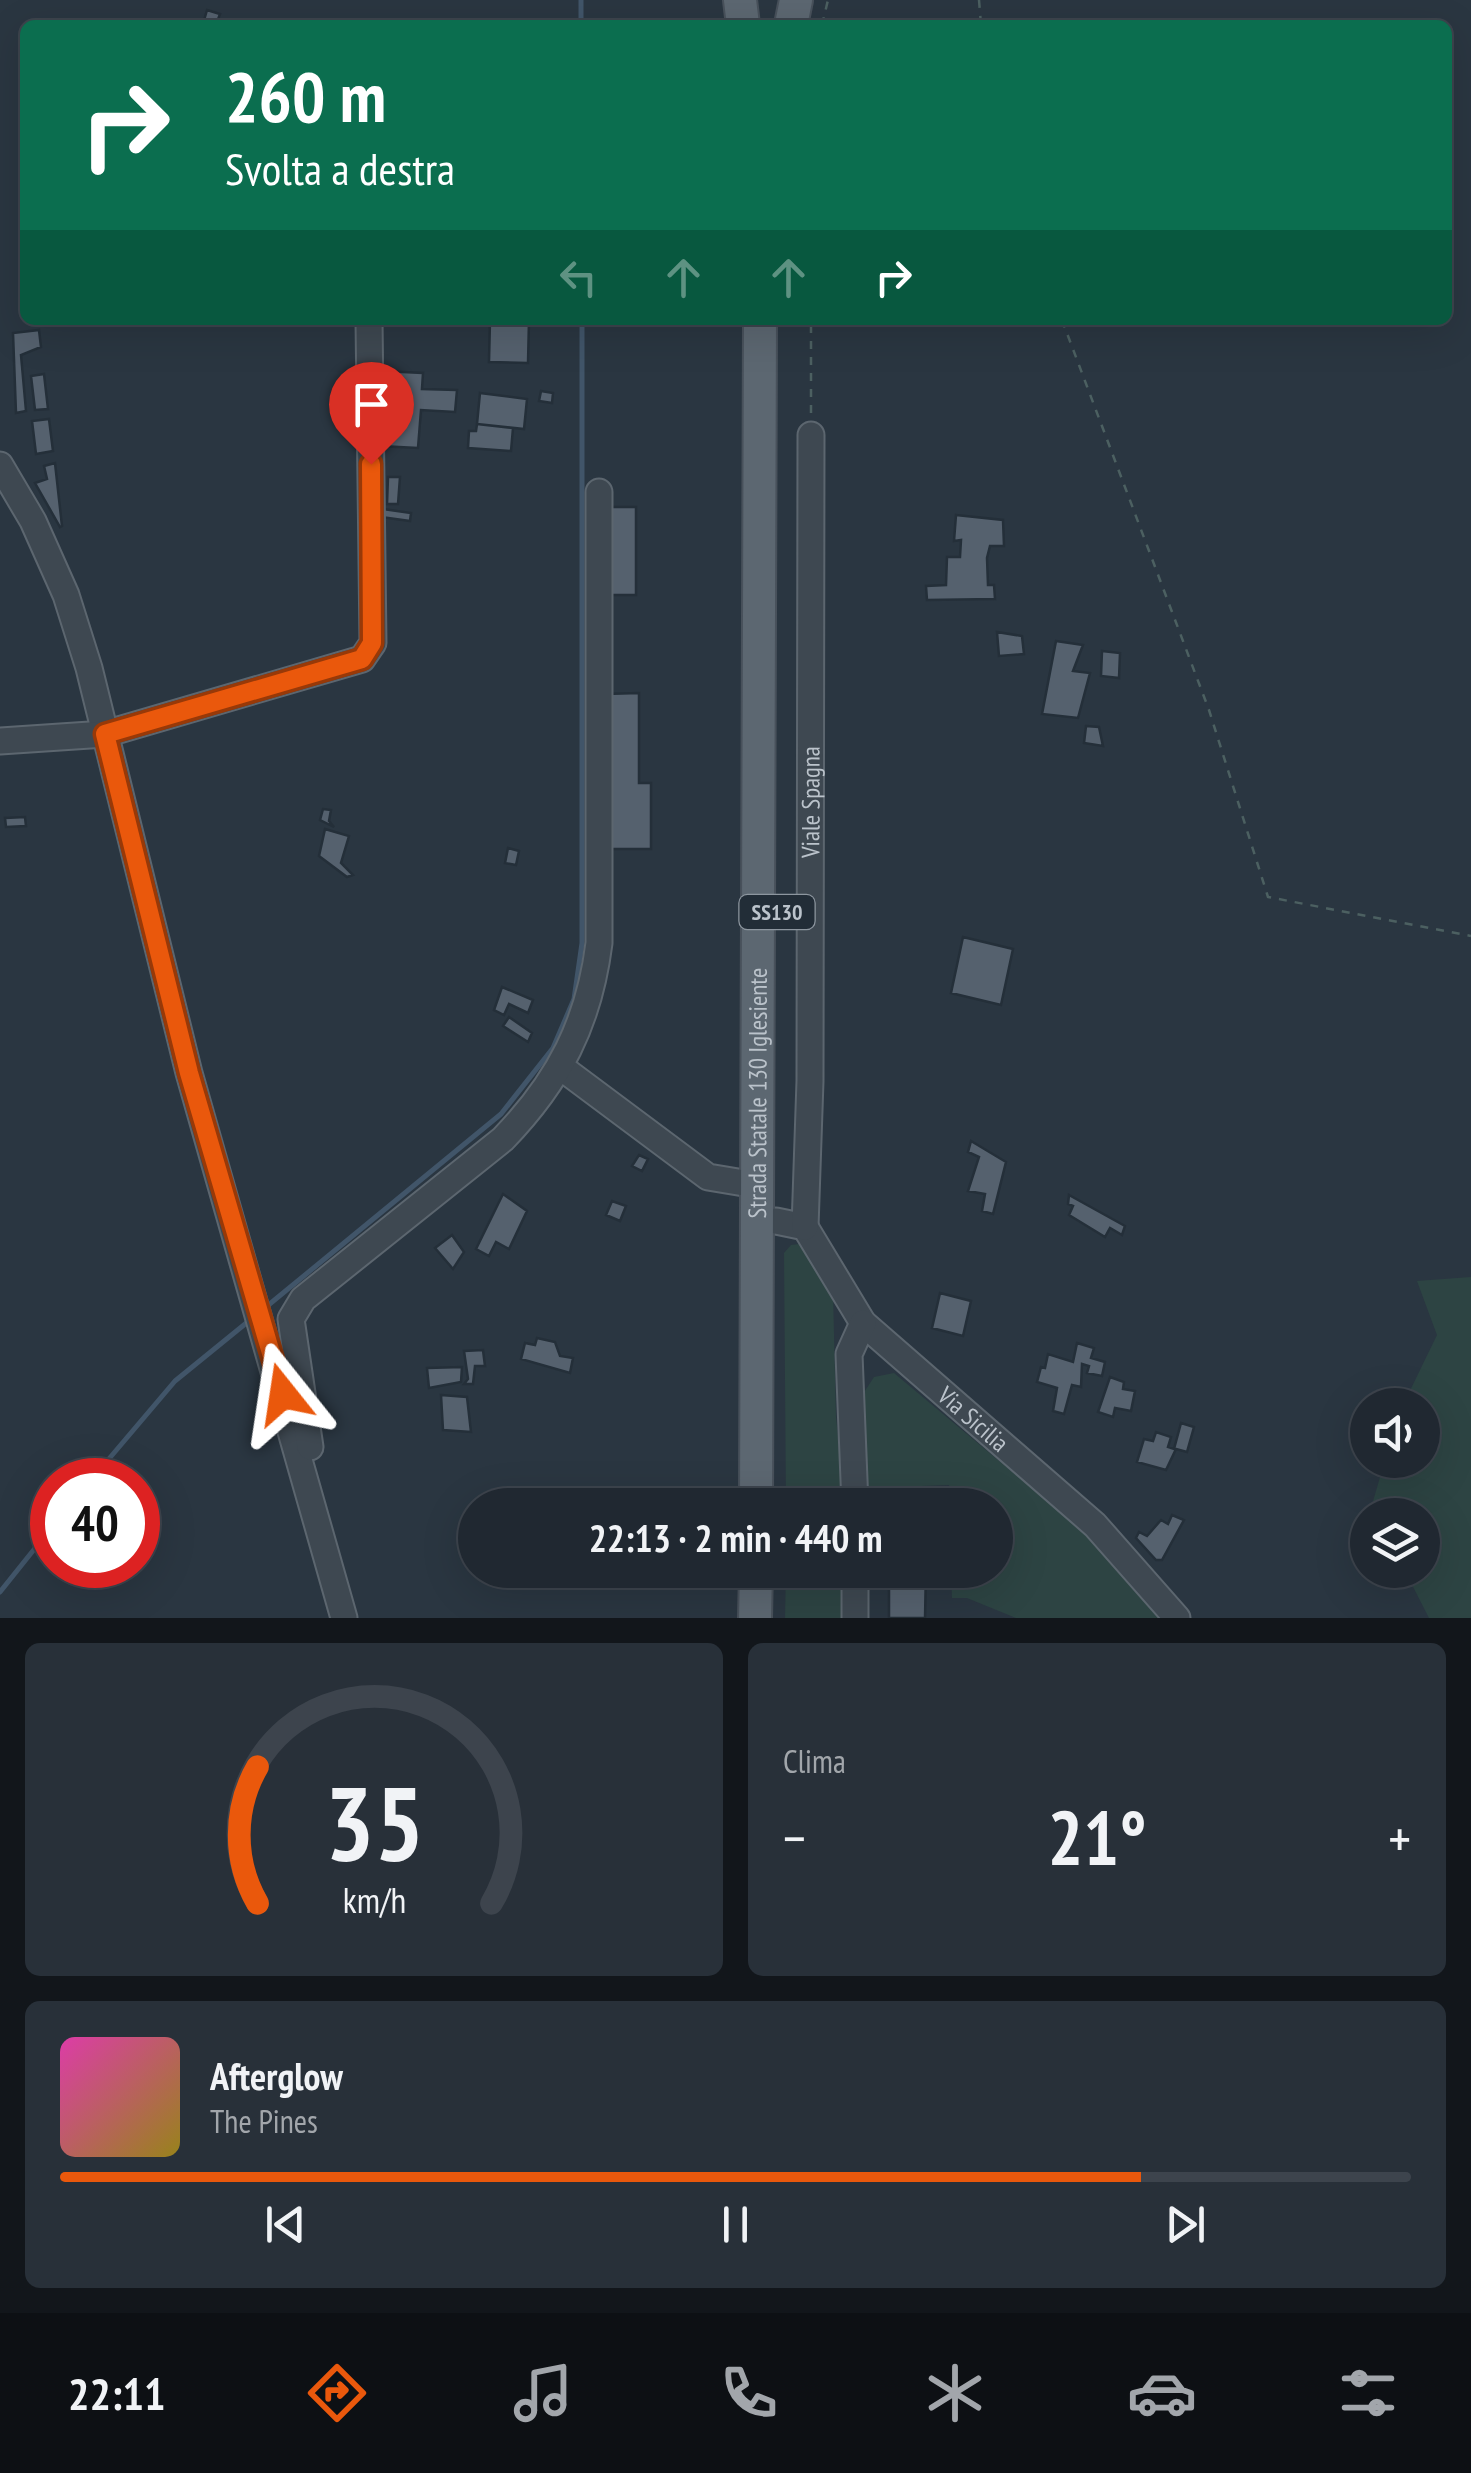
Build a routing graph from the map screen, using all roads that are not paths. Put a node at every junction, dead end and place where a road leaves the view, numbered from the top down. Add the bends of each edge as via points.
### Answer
1 (370, 325) edge
2 (760, 325) edge
3 (778, 325) edge
4 (810, 435) road end
5 (0, 466) edge
6 (599, 492) dead end
7 (105, 734) junction
8 (0, 741) edge
9 (562, 1068) junction
10 (756, 1185) junction
11 (790, 1224) junction
12 (863, 1324) junction
13 (300, 1456) junction
14 (756, 1488) edge
15 (777, 1488) edge
16 (854, 1488) edge
17 (756, 1588) edge
18 (776, 1588) edge
19 (855, 1588) edge
20 (344, 1618) edge
21 (756, 1618) edge
22 (776, 1618) edge
23 (855, 1618) edge
24 (1178, 1618) edge

1 - 7 street via 372,643 362,659
2 - 10 main road, Strada Statale 130 Iglesiente / SS130
3 - 11 main road, Strada Statale 130 Iglesiente / SS130
4 - 11 street, Viale Spagna via 810,1080
5 - 7 street via 66,596
6 - 9 street via 599,944 593,990
7 - 8 street
7 - 13 street via 189,1073
9 - 10 street via 708,1177
9 - 13 street via 504,1139 303,1299 291,1319 312,1437 310,1451
10 - 14 main road, Strada Statale 130 Iglesiente / SS130
11 - 12 street, Via Sicilia
11 - 15 main road, Strada Statale 130 Iglesiente / SS130
12 - 16 street via 848,1354
12 - 24 street, Via Sicilia via 1095,1525
13 - 20 street
17 - 21 main road
18 - 22 main road
19 - 23 street

